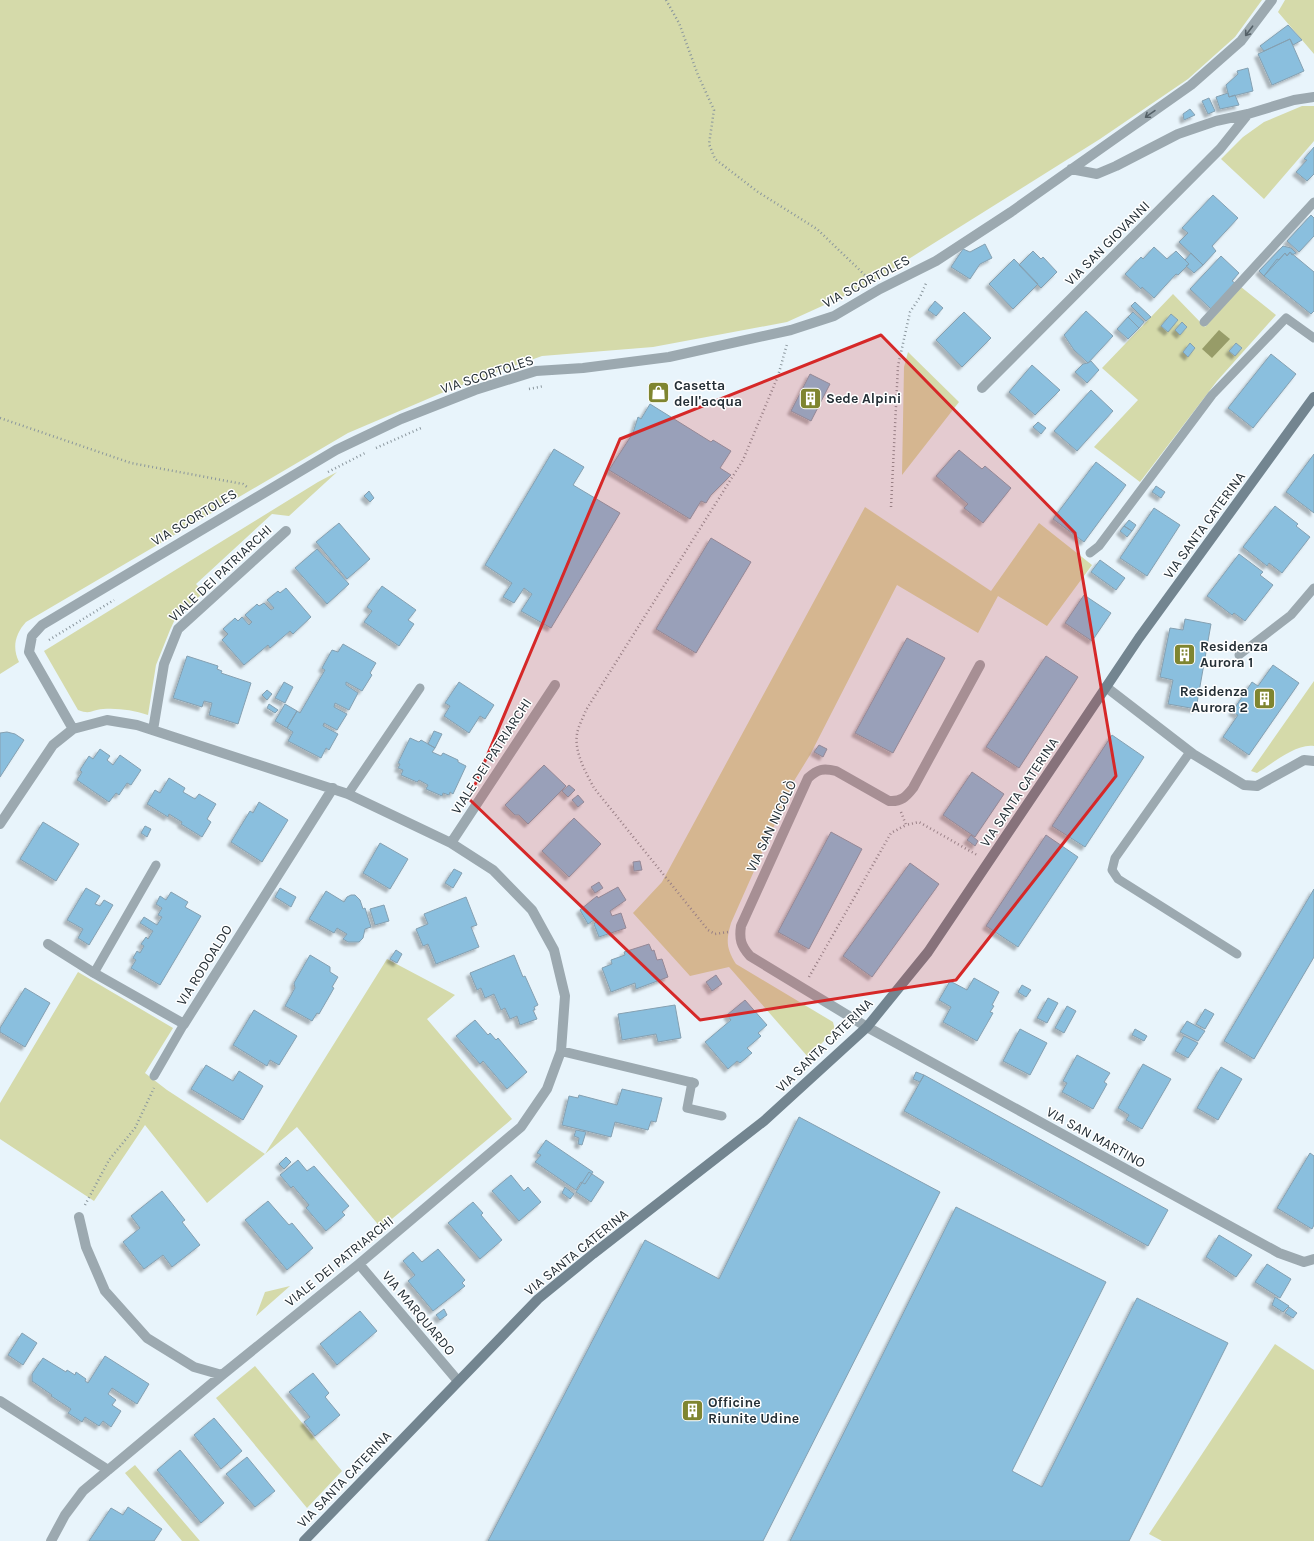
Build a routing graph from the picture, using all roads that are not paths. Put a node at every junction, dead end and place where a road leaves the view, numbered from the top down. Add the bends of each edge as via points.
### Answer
1 (1272, 0) edge
2 (1314, 97) edge
3 (1248, 114) junction
4 (1071, 170) junction
5 (1314, 202) edge
6 (1204, 322) dead end
7 (1314, 338) edge
8 (982, 388) dead end
9 (1314, 397) edge
10 (286, 531) dead end
11 (1090, 553) dead end
12 (1314, 588) edge
13 (1239, 655) dead end
14 (980, 664) dead end
15 (555, 685) dead end
16 (1106, 687) junction
17 (420, 688) dead end
18 (73, 729) junction
19 (153, 730) junction
20 (1190, 752) junction
21 (1314, 761) edge
22 (333, 788) junction
23 (348, 794) junction
24 (0, 824) edge
25 (451, 843) junction
26 (156, 866) dead end
27 (48, 944) dead end
28 (1236, 954) dead end
29 (94, 973) junction
30 (184, 1024) junction
31 (867, 1027) junction
32 (561, 1051) junction
33 (154, 1076) road end
34 (693, 1082) joint
35 (722, 1116) dead end
36 (80, 1217) road end
37 (1314, 1259) edge
38 (359, 1264) junction
39 (222, 1374) junction
40 (458, 1380) junction
41 (0, 1401) edge
42 (108, 1470) junction
43 (51, 1541) edge
44 (304, 1541) edge

1 -> 4 street, VIA SCORTOLES via 1241,41 1191,85
2 - 3 street via 1294,100
3 - 4 street via 1216,121 1178,134 1097,174
3 - 8 street, VIA SAN GIOVANNI via 1220,149
4 - 18 street, VIA SCORTOLES via 936,261 834,316 790,330 668,357 536,371 475,390 400,419 336,450 42,624 32,636 29,652
5 - 6 lane
7 - 11 lane via 1286,318 1212,395 1098,546
9 - 16 street, VIA SANTA CATERINA
10 - 19 street, VIALE DEI PATRIARCHI via 178,629 164,664
12 - 13 lane via 1291,615
14 - 31 street, VIA SAN NICOLÒ via 907,796 897,802 889,801 836,771 826,769 815,772 808,778 740,926 739,938 750,956
15 - 25 street, VIALE DEI PATRIARCHI
16 - 20 street
16 - 31 street, VIA SANTA CATERINA via 928,952
17 - 23 lane
18 - 19 street, VIALE DEI PATRIARCHI via 107,720
18 - 24 street, VIALE DEI PATRIARCHI via 53,745
19 - 22 street, VIALE DEI PATRIARCHI
20 - 21 street via 1244,785 1257,786 1304,760
20 - 28 lane via 1115,858 1112,870 1118,879
22 - 23 street, VIALE DEI PATRIARCHI
22 - 30 street, VIA RODOALDO
23 - 25 street, VIALE DEI PATRIARCHI
25 - 32 street, VIALE DEI PATRIARCHI via 493,870 532,910 554,950 565,996
26 - 29 lane
27 - 29 street, VIA RODOALDO
29 - 30 street, VIA RODOALDO
30 - 33 lane
31 - 37 street, VIA SAN MARTINO via 1279,1253 1304,1262
31 - 40 street, VIA SANTA CATERINA via 764,1121 538,1299
32 - 34 street
32 - 38 street, VIALE DEI PATRIARCHI via 547,1089 521,1127
34 - 35 lane via 687,1108
36 - 39 street via 86,1247 105,1291 148,1338 194,1367
38 - 39 street, VIALE DEI PATRIARCHI
38 - 40 street, VIA MARQUARDO
39 - 42 street, VIALE DEI PATRIARCHI
40 - 44 street, VIA SANTA CATERINA
41 - 42 street
42 - 43 street, VIALE DEI PATRIARCHI via 83,1491 65,1515

